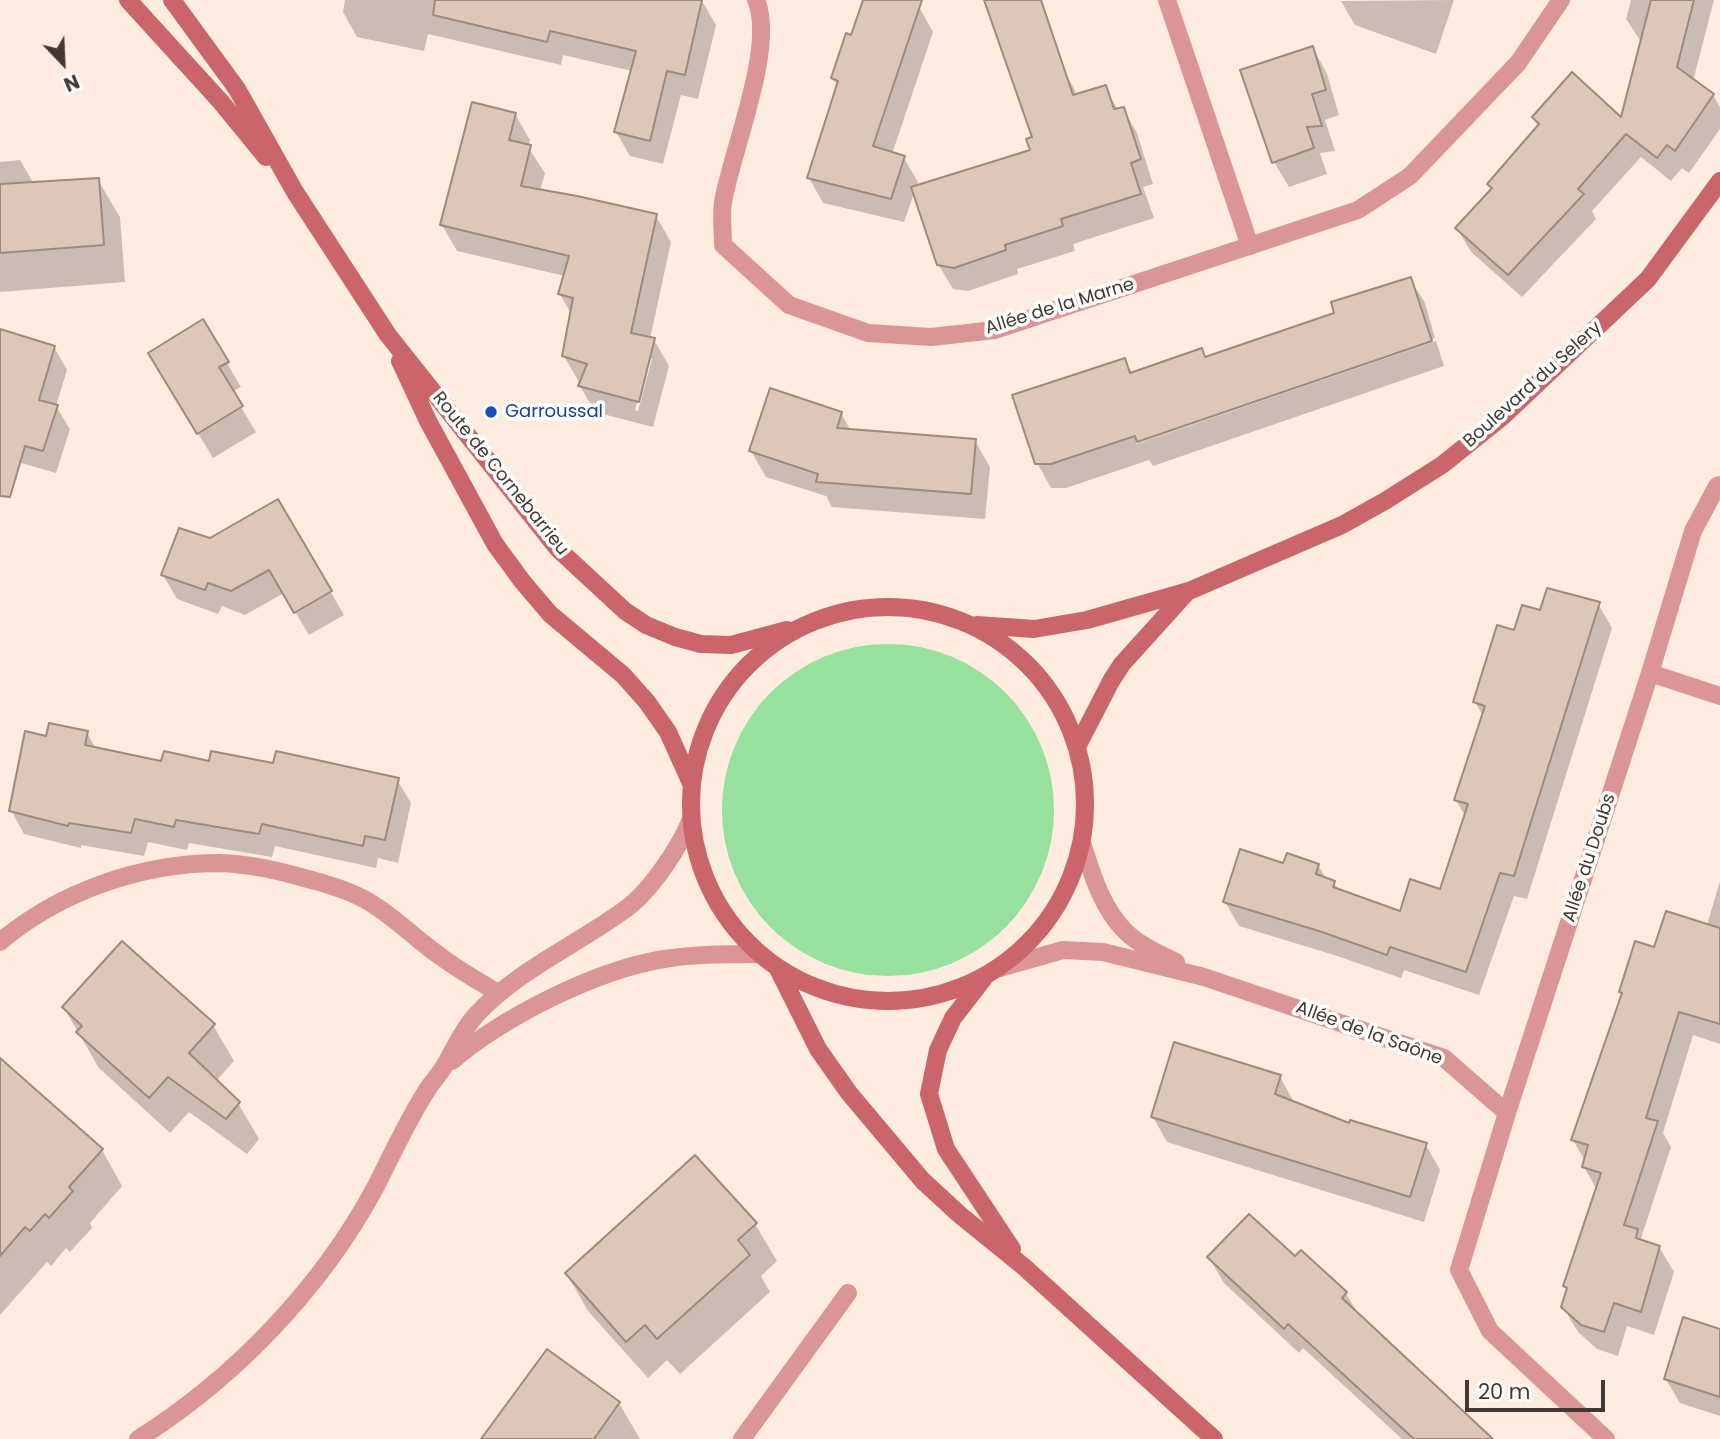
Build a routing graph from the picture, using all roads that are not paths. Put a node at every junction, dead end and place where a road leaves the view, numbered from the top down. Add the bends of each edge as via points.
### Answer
1 (128, 0) edge
2 (172, 0) edge
3 (756, 0) edge
4 (1167, 0) edge
5 (1561, 0) edge
6 (1720, 181) edge
7 (295, 192) junction
8 (1250, 246) junction
9 (388, 335) junction
10 (1720, 485) edge
11 (1189, 591) junction
12 (817, 620) junction
13 (967, 623) junction
14 (1650, 673) junction
15 (1720, 696) edge
16 (1077, 747) junction
17 (691, 783) junction
18 (691, 819) junction
19 (1082, 843) junction
20 (0, 942) edge
21 (760, 954) junction
22 (777, 968) junction
23 (991, 972) junction
24 (1204, 977) junction
25 (498, 993) junction
26 (443, 1068) junction
27 (1507, 1113) junction
28 (1023, 1266) junction
29 (848, 1293) dead end
30 (138, 1439) edge
31 (742, 1439) edge
32 (1214, 1439) edge
33 (1605, 1439) edge

1 - 7 main road, Route de Cornebarrieu
2 - 7 main road, Route de Cornebarrieu via 237,89
3 - 8 street, Allée de la Marne via 762,12 760,59 722,204 723,245 789,304 868,333 931,337 995,330
4 - 8 street
5 - 8 street, Allée de la Marne via 1518,63 1409,176 1359,211
6 - 11 main road, Boulevard du Selery via 1648,279 1502,417 1442,465 1342,525
7 - 9 main road, Route de Cornebarrieu
9 - 12 main road, Route de Cornebarrieu via 558,550 646,625 701,644 731,645
9 - 17 main road, Route de Cornebarrieu via 428,421 495,544 550,614 623,675 647,702 668,732
10 - 14 street, Allée du Doubs via 1693,531
11 - 13 main road, Boulevard du Selery via 1087,620 1034,629
11 - 16 main road, Boulevard du Selery via 1122,664
12 - 13 main road via 854,610 892,607 931,611
12 - 17 main road via 784,636 731,684 712,715
13 - 16 main road via 1004,645 1036,673 1060,708
14 - 15 street
14 - 27 street, Allée du Doubs
16 - 19 main road via 1085,795
17 - 18 main road
18 - 21 main road via 696,855 709,887 727,918
18 - 25 street via 670,859 629,907
19 - 23 main road via 1052,914 1027,944
19 - 24 street, Allée de la Saône via 1098,891 1124,930
20 - 25 street via 46,909 127,876 220,863 247,865 315,880 361,897 386,911 439,956
21 - 22 main road
21 - 26 street via 673,958 612,972 504,1025
22 - 23 main road via 834,994 886,1001 928,997
22 - 28 main road via 818,1049 879,1131 923,1181
23 - 24 street, Allée de la Saône via 1063,950 1103,952
23 - 28 main road via 953,1018 938,1050 929,1094 946,1150
24 - 27 street, Allée de la Saône via 1444,1058
25 - 26 street via 474,1017
26 - 30 street via 348,1233 287,1312 221,1377
27 - 33 street via 1459,1270 1490,1331
28 - 32 main road
29 - 31 street

